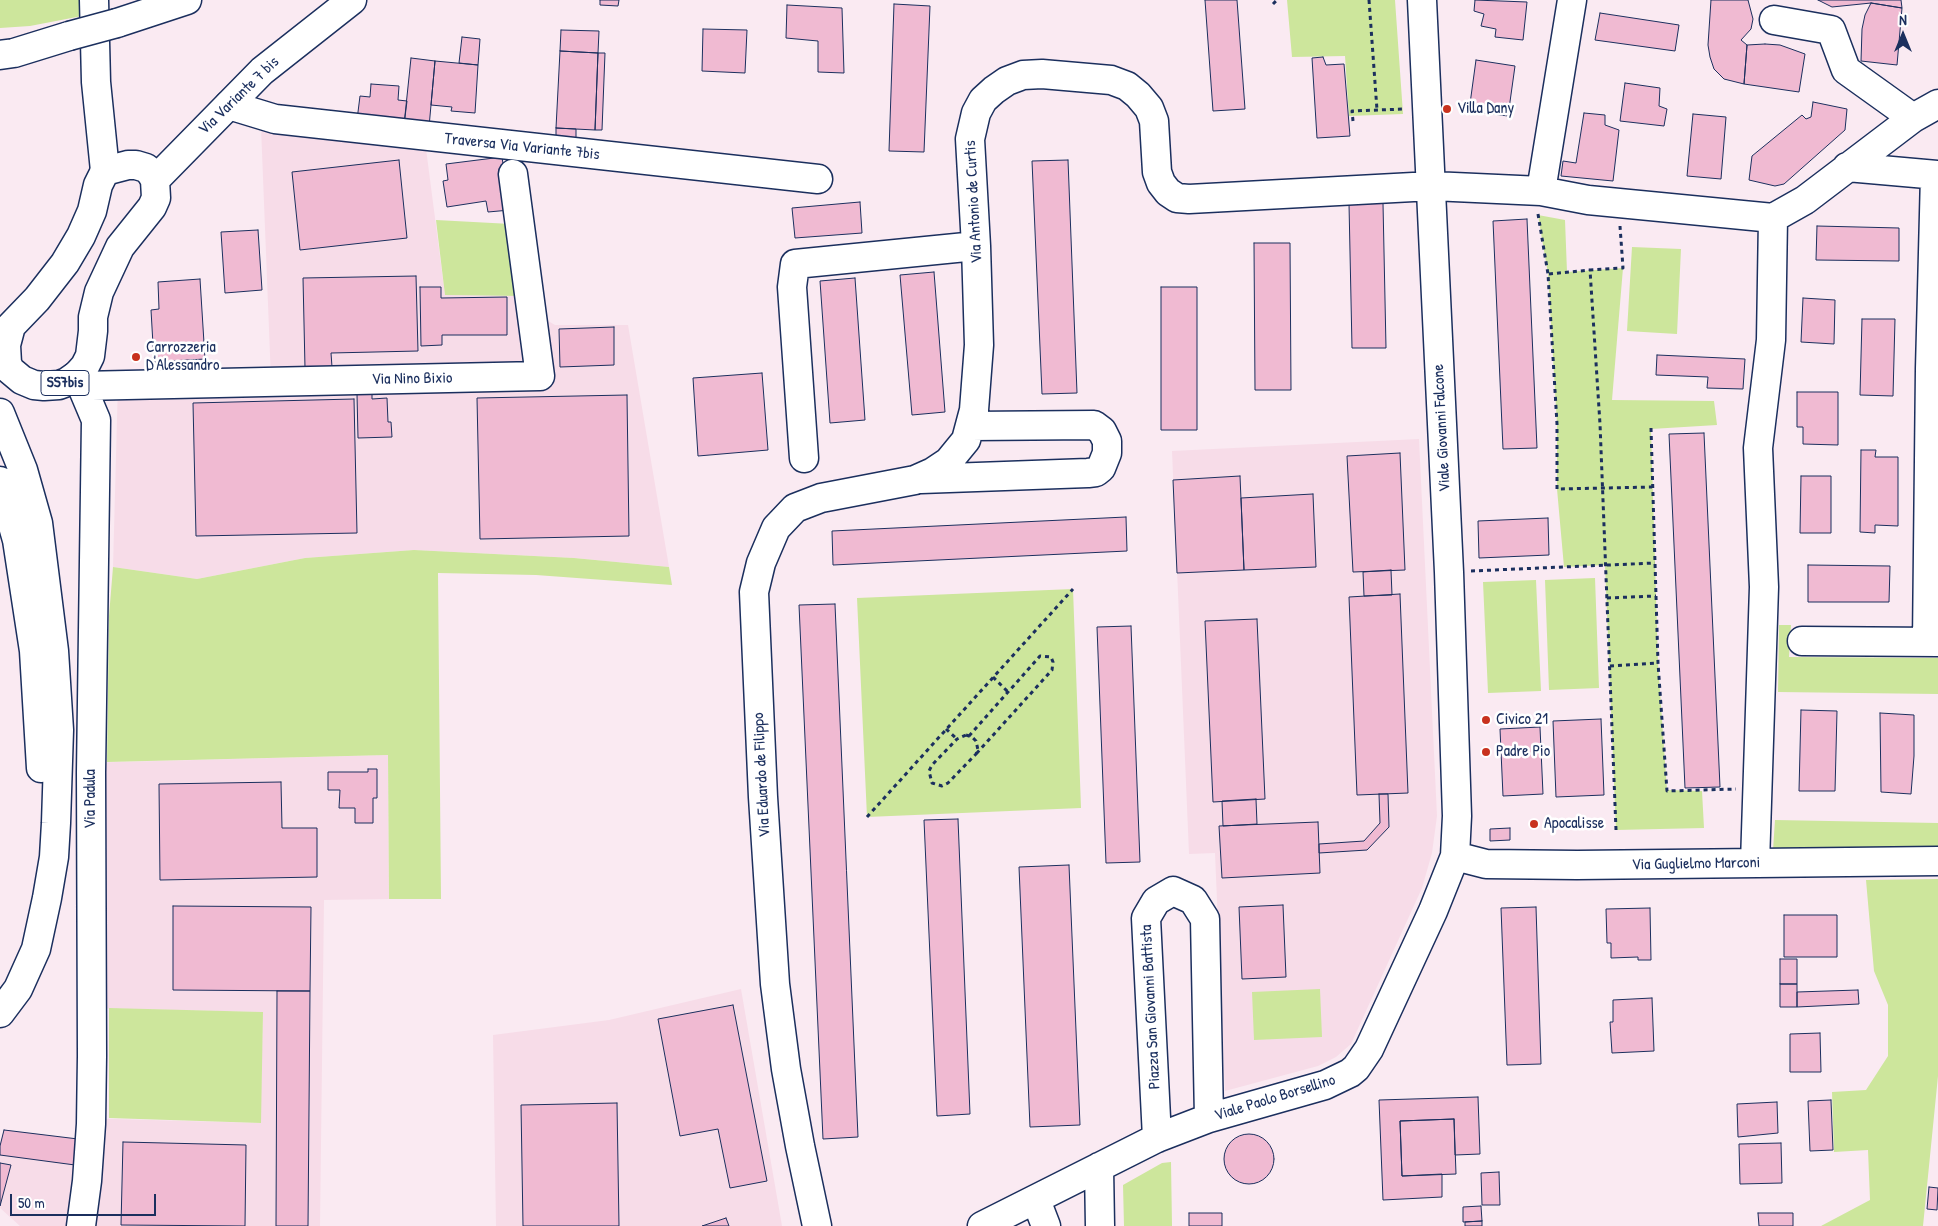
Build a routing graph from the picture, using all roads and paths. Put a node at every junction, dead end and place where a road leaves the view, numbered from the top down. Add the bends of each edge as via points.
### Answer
1 (94, 0) edge
2 (187, 0) edge
3 (352, 0) edge
4 (1277, 0) edge
5 (1369, 0) edge
6 (1422, 0) edge
7 (1572, 0) edge
8 (1273, 4) dead end
9 (1774, 20) dead end
10 (69, 36) junction
11 (0, 41) edge
12 (0, 55) edge
13 (1938, 104) edge
14 (229, 105) junction
15 (1428, 108) junction
16 (1377, 110) junction
17 (1913, 118) junction
18 (1353, 121) dead end
19 (1848, 167) junction
20 (105, 170) junction
21 (513, 174) dead end
22 (1937, 175) edge
23 (818, 179) dead end
24 (155, 180) junction
25 (1432, 186) junction
26 (1541, 191) junction
27 (1773, 218) junction
28 (1620, 226) dead end
29 (976, 246) junction
30 (1590, 270) junction
31 (1548, 274) junction
32 (1934, 369) edge
33 (79, 380) junction
34 (7, 385) edge
35 (0, 413) edge
36 (971, 426) junction
37 (1651, 428) dead end
38 (958, 451) joint
39 (804, 458) dead end
40 (915, 480) junction
41 (10, 484) edge
42 (1652, 487) junction
43 (1602, 488) junction
44 (1655, 563) junction
45 (1605, 565) junction
46 (1449, 572) junction
47 (1073, 588) dead end
48 (1656, 596) junction
49 (1607, 598) junction
50 (1802, 641) dead end
51 (1933, 642) edge
52 (1658, 663) junction
53 (1610, 666) junction
54 (993, 677) junction
55 (1008, 692) junction
56 (946, 729) junction
57 (969, 736) junction
58 (957, 739) junction
59 (976, 754) junction
60 (1756, 788) junction
61 (867, 817) dead end
62 (1616, 830) dead end
63 (1455, 856) junction
64 (1938, 862) edge
65 (1755, 863) junction
66 (0, 993) edge
67 (0, 1012) edge
68 (1208, 1118) junction
69 (1157, 1138) junction
70 (1099, 1167) junction
71 (1036, 1200) junction
72 (81, 1226) edge
73 (817, 1226) edge
74 (982, 1226) edge
75 (1046, 1226) edge
76 (1100, 1226) edge

1 - 20 main road via 96,82
2 - 10 main road, bridge
3 - 14 main road, Via Variante 7 bis via 262,71
4 - 8 path
5 - 16 path
6 - 15 main road, Viale Giovanni Falcone
7 - 26 main road
9 - 17 main road via 1831,30 1846,70
10 - 11 main road
10 - 12 main road
13 - 17 main road
14 - 23 main road, Traversa Via Variante 7bis via 275,119
14 - 24 main road, Via Variante 7 bis
15 - 16 path
15 - 25 main road, Viale Giovanni Falcone
16 - 18 path via 1352,111
17 - 19 main road
19 - 22 main road
19 - 27 main road via 1805,200
20 - 24 main road via 136,165 146,168
20 - 34 main road, SS7bis via 88,219 65,263 11,326 6,354
21 - 33 main road, Via Nino Bixio via 540,376
22 - 32 main road
24 - 33 main road, SS7bis via 156,198 152,207 120,247 99,292 90,356
25 - 26 main road
25 - 29 main road, Via Antonio de Curtis via 1188,200 1177,198 1161,183 1157,172 1154,122 1149,108 1127,86 1111,80 1023,75 1007,81 983,100 972,126
25 - 46 main road, Viale Giovanni Falcone
26 - 27 main road via 1588,200
26 - 31 path via 1538,215
27 - 60 main road via 1771,340 1758,448 1764,587
28 - 30 path via 1623,268
29 - 36 main road, Via Antonio de Curtis via 979,345
29 - 39 main road via 795,264 792,287
30 - 31 path
30 - 43 path
31 - 43 path via 1557,424 1557,489
32 - 51 main road
33 - 34 main road, SS7bis via 44,386
33 - 72 main road, Via Padula via 96,420 91,772 92,1095
35 - 41 main road
36 - 38 main road, Via Antonio de Curtis
36 - 40 main road via 1094,425 1107,441 1107,453 1101,468 1088,474
37 - 42 path
38 - 40 main road, Via Eduardo de Filippo via 948,462
40 - 73 main road, Via Eduardo de Filippo via 821,498 795,508 776,528 761,563 754,592 775,984 788,1078
41 - 66 main road via 34,651 43,822 40,864 23,944
41 - 67 main road via 38,522 54,651 59,730 54,857 49,890 36,949 18,989
42 - 43 path
42 - 44 path
43 - 45 path
44 - 45 path
44 - 48 path
45 - 46 path
45 - 49 path
46 - 63 main road, Viale Giovanni Falcone via 1457,816
47 - 54 path
48 - 49 path
48 - 52 path
49 - 53 path
50 - 51 main road
52 - 53 path
52 - 60 path via 1667,791
53 - 62 path
54 - 55 path
54 - 56 path
55 - 57 path
55 - 59 path via 1040,656 1051,657 1052,670
56 - 58 path
56 - 61 path
57 - 58 path
57 - 59 path via 978,745
58 - 59 path via 932,765 929,771 932,783 942,786 948,783
60 - 65 main road
63 - 65 main road, Via Guglielmo Marconi via 1486,864
63 - 68 main road, Viale Paolo Borsellino via 1370,1049 1356,1068 1325,1085
64 - 65 main road, Via Guglielmo Marconi
68 - 69 main road, Viale Paolo Borsellino
68 - 69 main road, Piazza San Giovanni Battista via 1205,919 1193,900 1173,891 1156,901 1146,918
69 - 70 main road, Viale Paolo Borsellino
70 - 71 main road, Viale Paolo Borsellino
70 - 76 main road
71 - 74 main road, Viale Paolo Borsellino
71 - 75 main road

